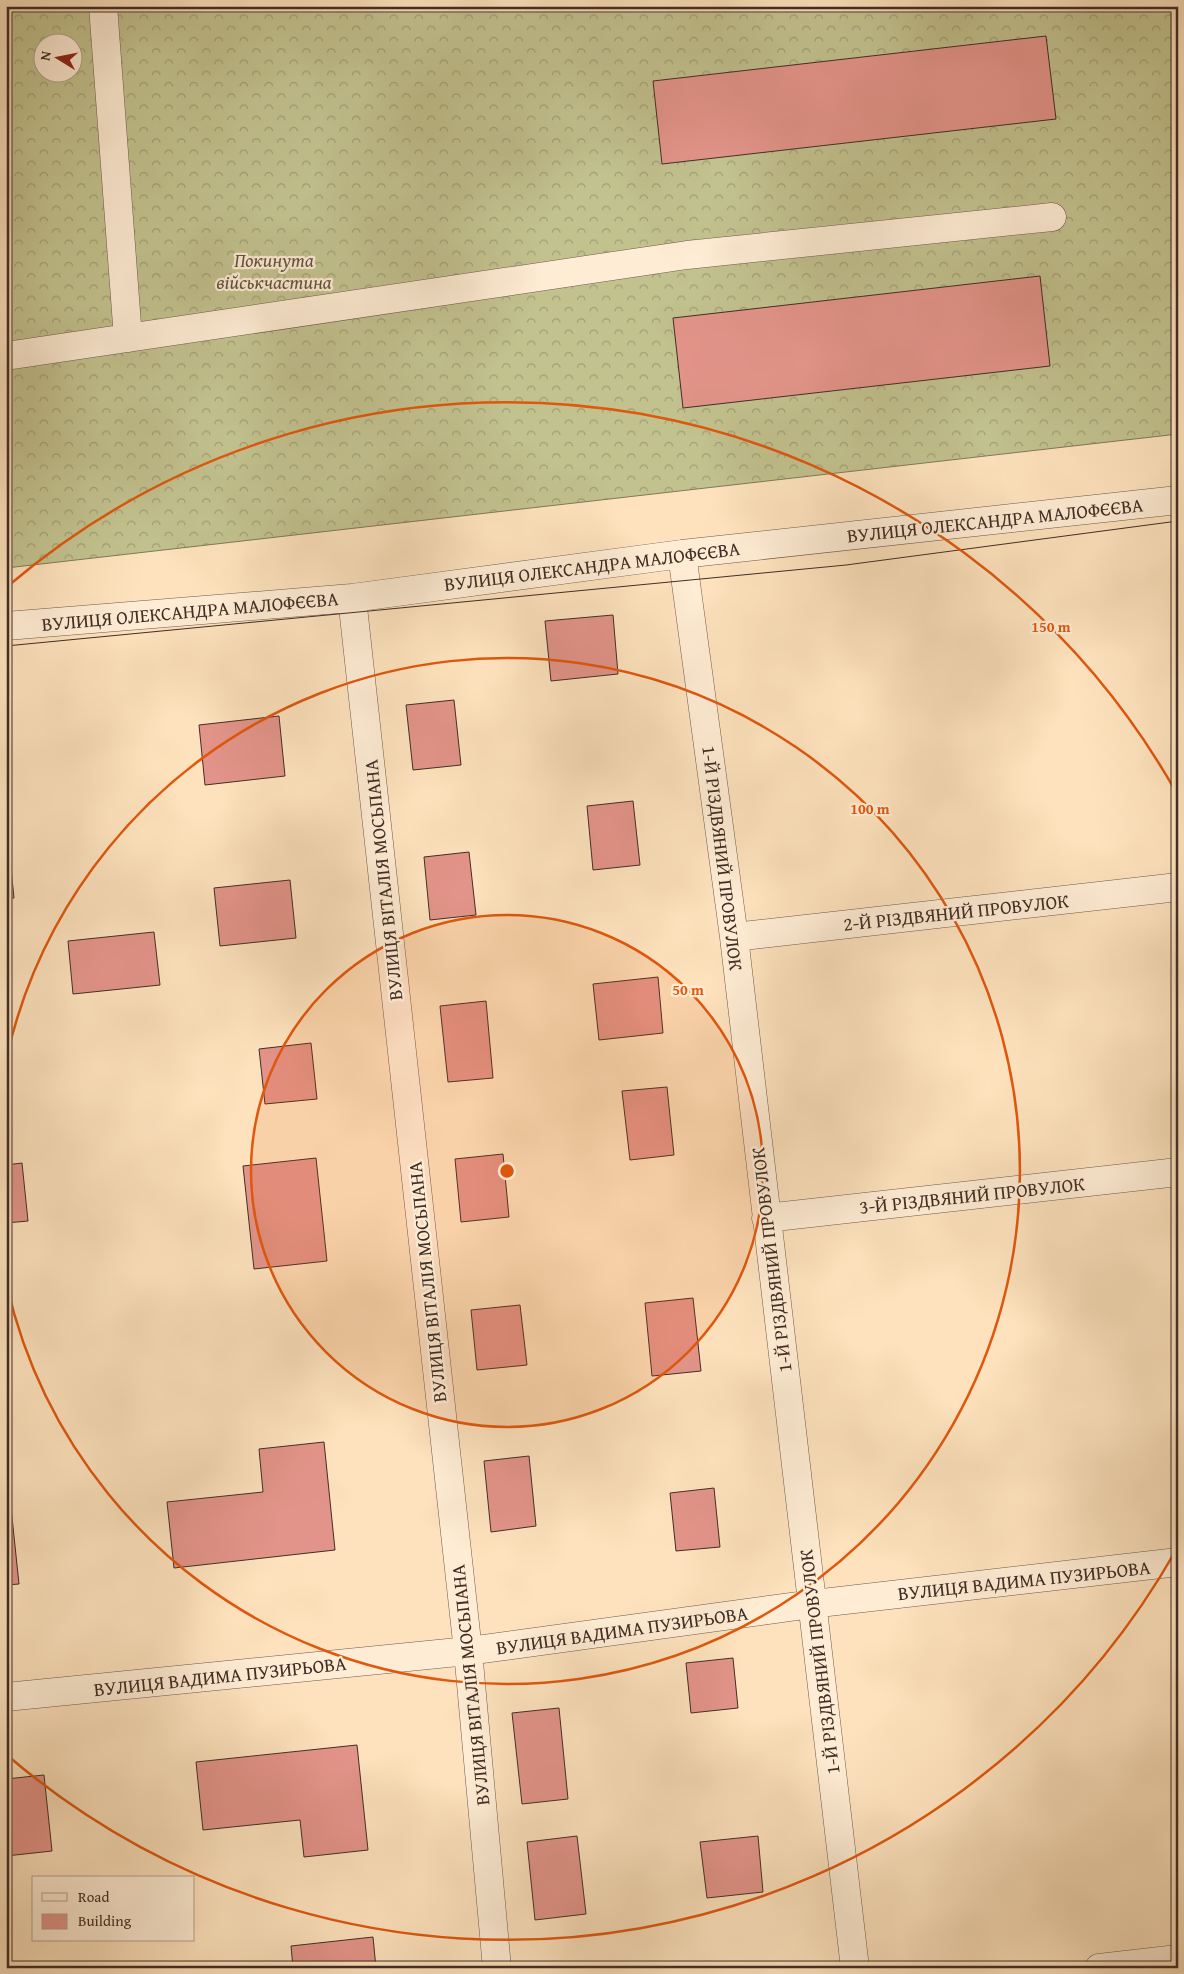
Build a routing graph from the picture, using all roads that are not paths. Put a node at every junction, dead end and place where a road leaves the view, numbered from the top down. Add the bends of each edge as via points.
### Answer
1 (102, 6) edge
2 (1052, 217) dead end
3 (128, 338) junction
4 (6, 356) edge
5 (1178, 500) edge
6 (682, 554) junction
7 (352, 598) junction
8 (6, 626) edge
9 (1178, 887) edge
10 (734, 937) junction
11 (1178, 1172) edge
12 (766, 1218) junction
13 (1178, 1562) edge
14 (812, 1604) junction
15 (468, 1651) junction
16 (6, 1697) edge
17 (1178, 1959) edge
18 (497, 1968) edge
19 (855, 1968) edge
20 (1099, 1968) edge

1 - 3 street
2 - 3 street via 686,255
3 - 4 street
5 - 6 street, ВУЛИЦЯ ОЛЕКСАНДРА МАЛОФЄЄВА
6 - 7 street, ВУЛИЦЯ ОЛЕКСАНДРА МАЛОФЄЄВА
6 - 10 street, 1-Й РІЗДВЯНИЙ ПРОВУЛОК
7 - 8 street, ВУЛИЦЯ ОЛЕКСАНДРА МАЛОФЄЄВА
7 - 15 street, ВУЛИЦЯ ВІТАЛІЯ МОСЬПАНА
9 - 10 street, 2-Й РІЗДВЯНИЙ ПРОВУЛОК
10 - 12 street, 1-Й РІЗДВЯНИЙ ПРОВУЛОК
11 - 12 street, 3-Й РІЗДВЯНИЙ ПРОВУЛОК
12 - 14 street, 1-Й РІЗДВЯНИЙ ПРОВУЛОК
13 - 14 street, ВУЛИЦЯ ВАДИМА ПУЗИРЬОВА
14 - 15 street, ВУЛИЦЯ ВАДИМА ПУЗИРЬОВА
14 - 19 street, 1-Й РІЗДВЯНИЙ ПРОВУЛОК
15 - 16 street, ВУЛИЦЯ ВАДИМА ПУЗИРЬОВА
15 - 18 street, ВУЛИЦЯ ВІТАЛІЯ МОСЬПАНА
17 - 20 street

